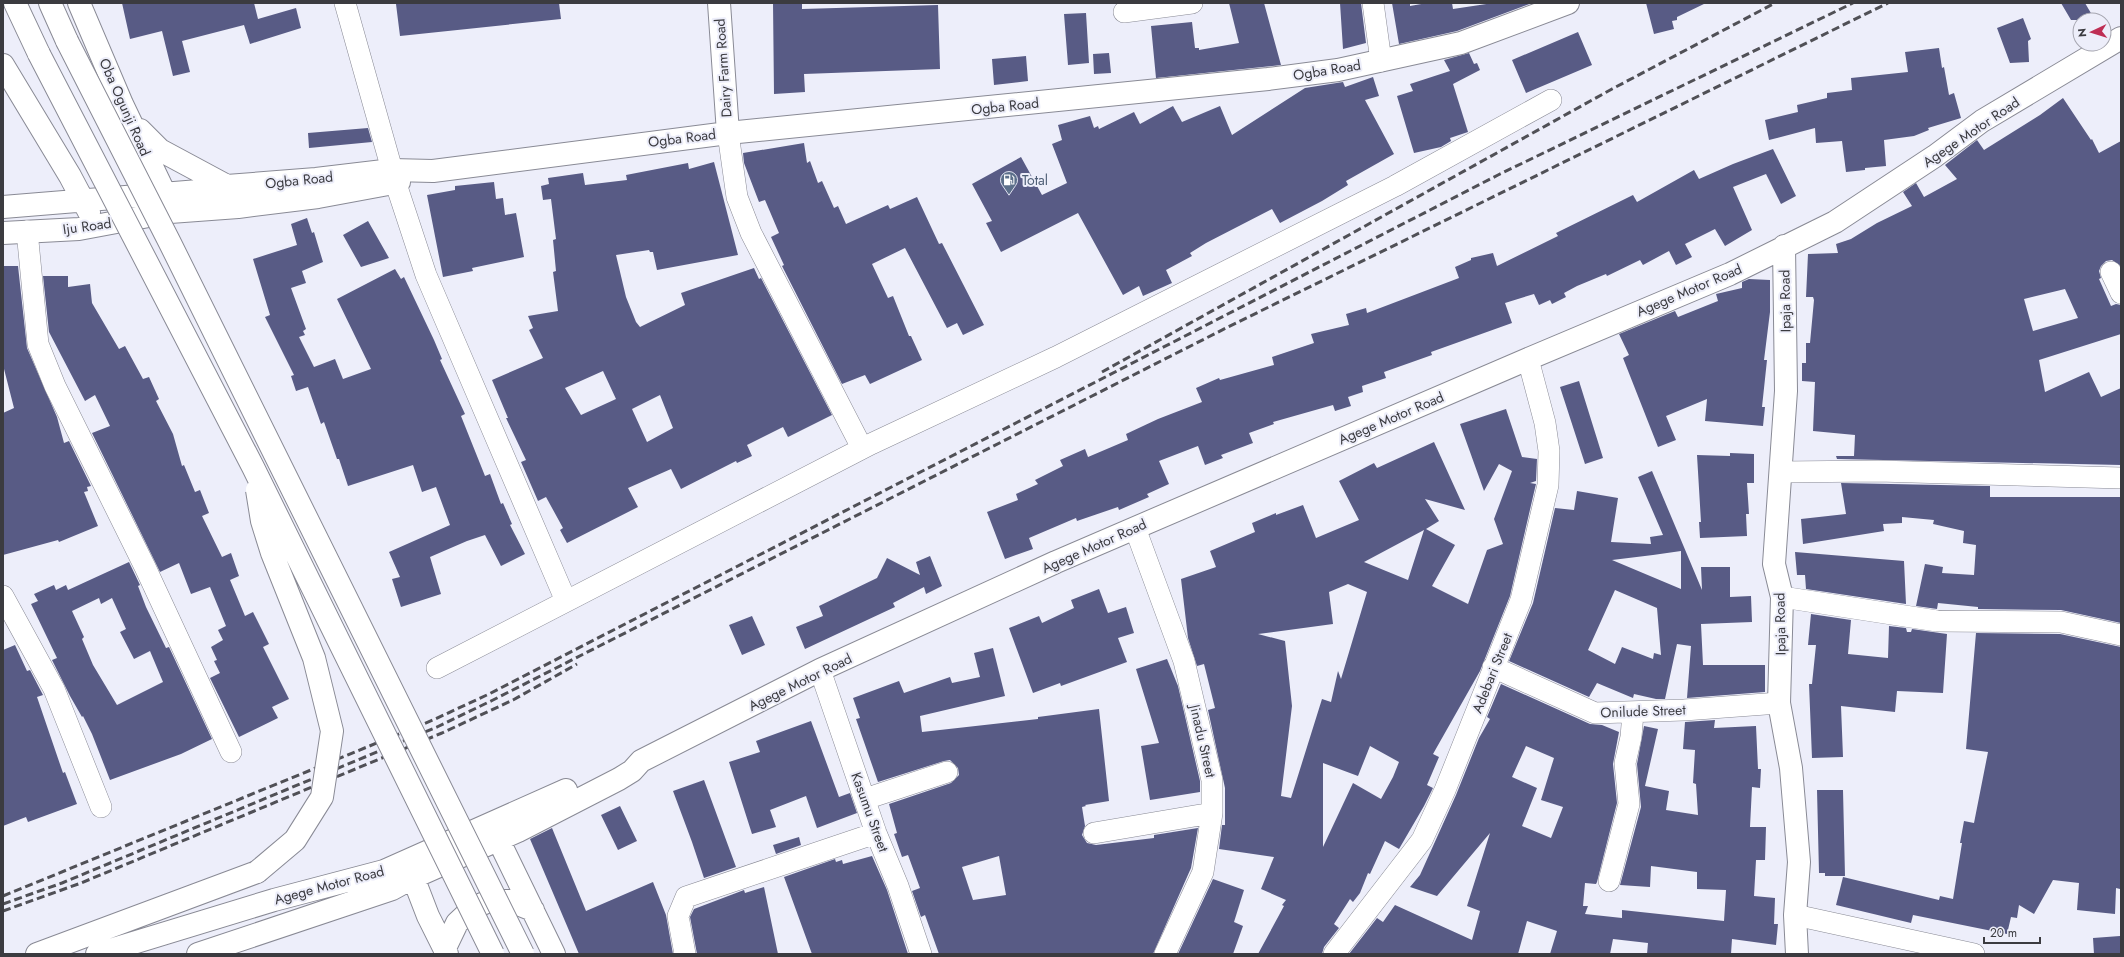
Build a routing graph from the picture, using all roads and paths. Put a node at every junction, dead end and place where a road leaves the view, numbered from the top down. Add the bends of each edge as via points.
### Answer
1 (15, 3) edge
2 (50, 3) edge
3 (79, 3) edge
4 (345, 3) edge
5 (719, 3) edge
6 (1192, 3) edge
7 (1374, 3) edge
8 (1568, 3) edge
9 (1124, 12) dead end
10 (2121, 38) edge
11 (1381, 61) junction
12 (3, 65) edge
13 (1552, 100) dead end
14 (122, 104) junction
15 (728, 132) junction
16 (394, 177) junction
17 (227, 186) junction
18 (82, 201) junction
19 (168, 203) junction
20 (3, 207) edge
21 (96, 226) junction
22 (27, 231) junction
23 (3, 233) edge
24 (1784, 246) junction
25 (2111, 272) dead end
26 (2121, 293) edge
27 (1528, 358) junction
28 (862, 448) junction
29 (253, 467) junction
30 (1781, 472) junction
31 (2121, 478) edge
32 (1135, 528) junction
33 (3, 596) edge
34 (1782, 597) junction
35 (566, 601) junction
36 (2121, 635) edge
37 (1493, 667) junction
38 (436, 668) dead end
39 (820, 670) junction
40 (1779, 703) junction
41 (1633, 713) junction
42 (231, 752) dead end
43 (642, 761) junction
44 (947, 772) dead end
45 (865, 799) junction
46 (101, 807) dead end
47 (1212, 814) junction
48 (876, 833) junction
49 (1094, 833) dead end
50 (498, 839) junction
51 (410, 869) junction
52 (1609, 881) dead end
53 (533, 910) junction
54 (1795, 915) junction
55 (446, 951) edge
56 (37, 954) edge
57 (97, 954) edge
58 (198, 954) edge
59 (493, 954) edge
60 (523, 954) edge
61 (554, 954) edge
62 (685, 954) edge
63 (921, 954) edge
64 (1165, 954) edge
65 (1334, 954) edge
66 (1797, 954) edge
67 (1974, 954) edge

1 - 29 main road, bridge
2 - 60 main road, bridge
3 - 14 main road, Oba Ogunji Road
4 - 16 street
5 - 15 main road, Dairy Farm Road
6 - 9 street
7 - 11 street
8 - 11 main road, Ogba Road via 1460,43
10 - 24 main road, Agege Motor Road via 1982,121 1935,156 1834,222
11 - 15 main road, Ogba Road via 1338,70 1268,79
12 - 18 main road via 70,176
13 - 28 street via 1395,186 1071,350
14 - 17 main road via 138,128 160,150
14 - 19 main road, Oba Ogunji Road
15 - 16 main road, Ogba Road
15 - 28 street via 737,197 751,233
16 - 17 main road, Ogba Road via 316,179
16 - 19 main road, Ogba Road via 318,197 238,207
16 - 35 street via 426,275
17 - 19 main road, Ogba Road
18 - 19 main road, Iju Road
18 - 20 main road, Iju Road
18 - 21 main road
19 - 21 main road, Iju Road
21 - 22 main road, Iju Road
22 - 23 main road, Iju Road
22 - 42 street via 38,344 55,386 142,560
24 - 27 main road, Agege Motor Road via 1730,274
24 - 30 main road, Ipaja Road via 1786,391
25 - 26 street
27 - 32 main road, Agege Motor Road
27 - 37 street, Adebari Street via 1546,430 1549,451 1548,486 1521,600
28 - 35 street
29 - 56 main road, bridge via 262,521 314,658 332,731 322,796 296,840 257,872
29 - 59 main road, bridge
30 - 31 street via 1878,471
30 - 34 main road, Ipaja Road via 1774,564
32 - 39 main road, Agege Motor Road
32 - 47 street, Jinadu Street via 1184,660 1212,780
33 - 46 street via 54,689
34 - 36 street via 1937,621 2061,622
34 - 40 main road, Ipaja Road
35 - 38 street
37 - 41 street, Onilude Street via 1595,713
37 - 65 street, Adebari Street via 1445,790 1422,840
39 - 43 main road, Agege Motor Road
39 - 45 street, Kasumu Street
40 - 41 street, Onilude Street
40 - 54 main road, Ipaja Road via 1791,768 1800,862
41 - 52 street via 1631,737 1624,763 1629,804
43 - 50 main road, Agege Motor Road via 619,779
43 - 51 main road, Agege Motor Road via 623,763 511,816
44 - 45 street
45 - 48 street, Kasumu Street
47 - 49 street
47 - 64 street, Jinadu Street via 1203,872
48 - 62 street via 686,897 678,916
48 - 63 street, Kasumu Street via 898,886
50 - 51 main road, Agege Motor Road
50 - 53 main road
51 - 55 main road via 428,916
51 - 57 main road, Agege Motor Road via 384,871 274,900
51 - 58 main road, Agege Motor Road via 392,889
53 - 55 main road via 510,901 489,901 473,908 456,923
53 - 61 main road
54 - 66 main road, Ipaja Road
54 - 67 street

